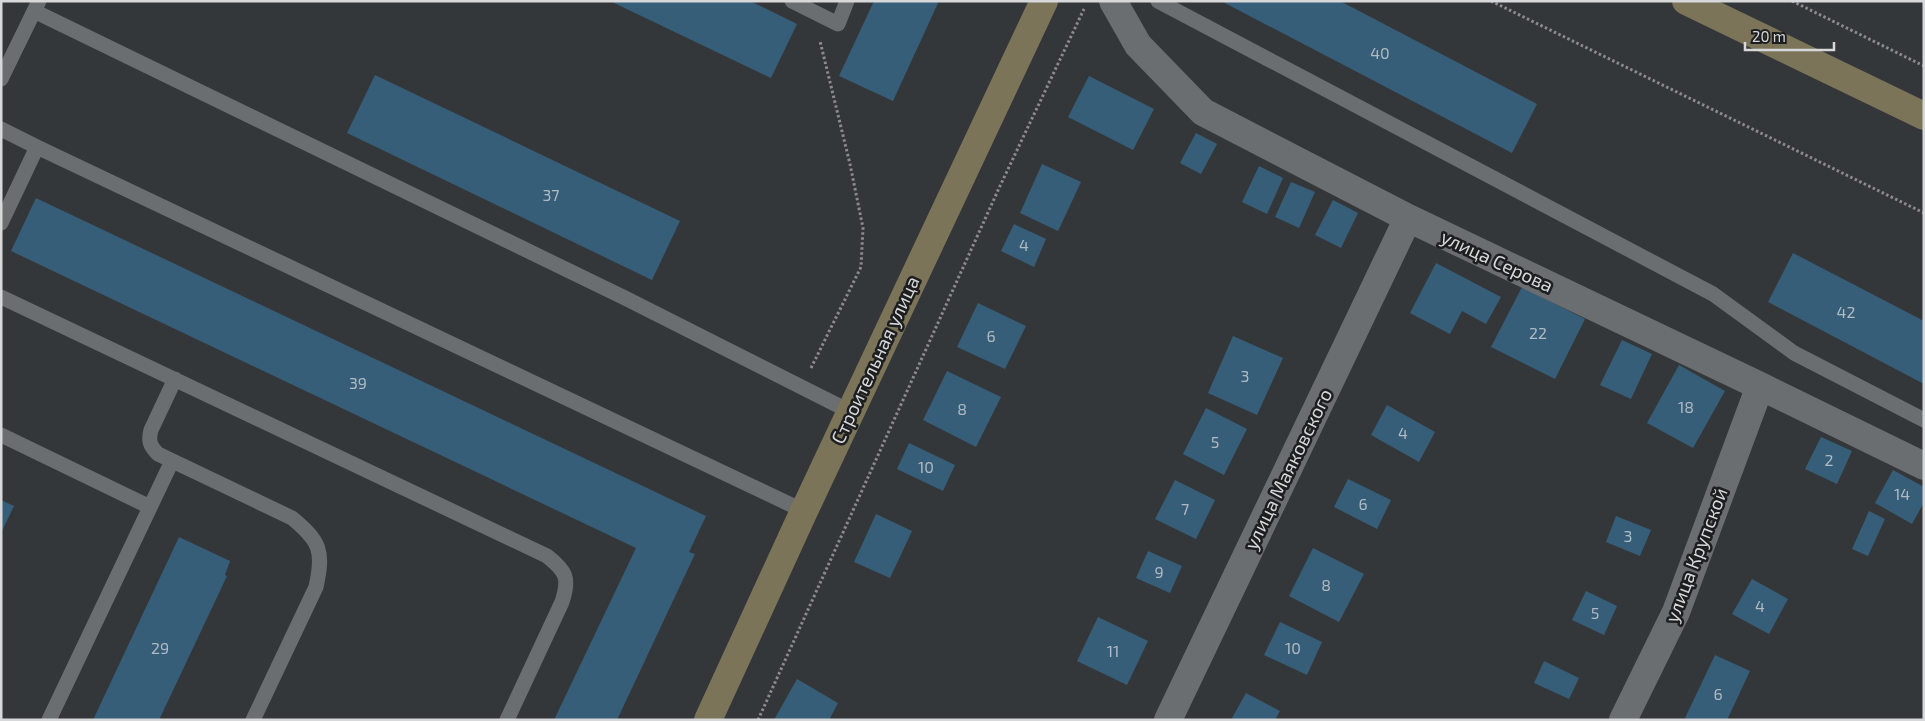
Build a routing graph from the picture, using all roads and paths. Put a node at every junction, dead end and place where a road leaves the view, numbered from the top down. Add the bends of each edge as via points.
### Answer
1 (792, 1) edge
2 (847, 1) edge
3 (1044, 1) edge
4 (1088, 1) edge
5 (1113, 1) edge
6 (1158, 1) edge
7 (1491, 1) edge
8 (1686, 1) edge
9 (1792, 1) edge
10 (36, 6) edge
11 (812, 11) junction
12 (1924, 66) edge
13 (1, 79) edge
14 (1924, 116) edge
15 (1, 129) edge
16 (37, 147) junction
17 (1924, 213) edge
18 (1408, 218) junction
19 (1, 222) edge
20 (1, 297) edge
21 (175, 380) junction
22 (1760, 386) junction
23 (802, 387) junction
24 (851, 412) junction
25 (1924, 420) edge
26 (1, 435) edge
27 (172, 461) junction
28 (1924, 466) edge
29 (150, 507) junction
30 (804, 511) junction
31 (49, 720) edge
32 (253, 720) edge
33 (506, 720) edge
34 (708, 720) edge
35 (758, 720) edge
36 (1168, 720) edge
37 (1624, 720) edge

1 - 11 lane
2 - 11 lane via 838,24
3 - 24 street, Строительная улица
4 - 35 path via 1000,186
5 - 18 street, улица Серова via 1138,46 1203,112
6 - 25 lane via 1713,294 1794,353
7 - 17 path
8 - 14 street
9 - 12 path
10 - 13 lane
10 - 23 lane
11 - 23 path via 863,228 860,266
15 - 16 lane
16 - 19 lane
16 - 30 lane
18 - 22 street, улица Серова
18 - 36 street, улица Маяковского
20 - 21 lane
21 - 27 lane via 149,438 151,447 158,454
21 - 33 lane via 547,556 562,567 567,587 562,602
22 - 28 street, улица Серова
22 - 37 street, улица Крупской via 1676,612
23 - 24 lane
24 - 30 street, Строительная улица
26 - 29 lane
27 - 29 lane
27 - 32 lane via 292,518 308,531 318,546 321,566 316,587
29 - 31 lane
30 - 34 street, Строительная улица

